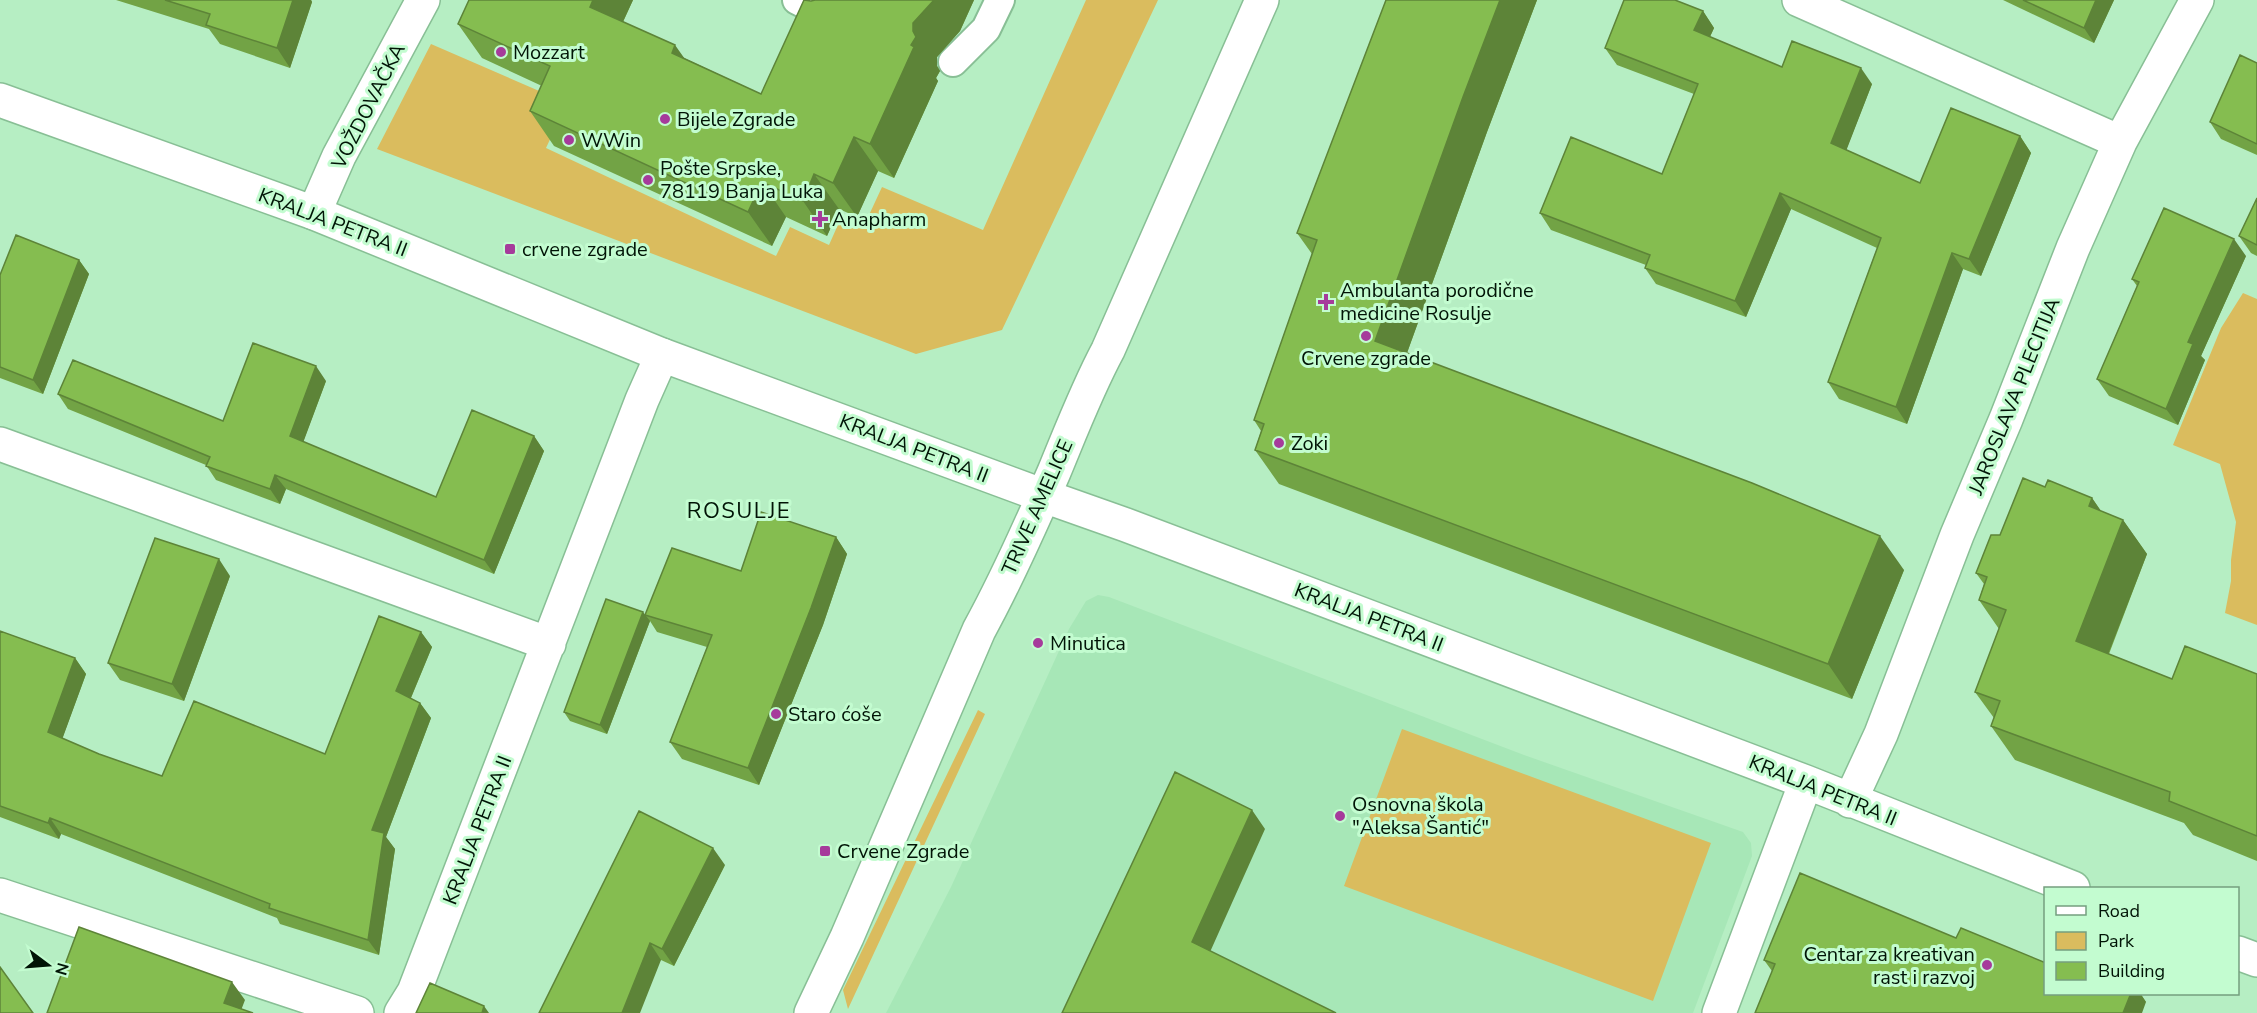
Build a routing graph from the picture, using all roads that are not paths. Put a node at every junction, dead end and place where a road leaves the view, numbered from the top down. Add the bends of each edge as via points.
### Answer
1 (423, 0) edge
2 (796, 0) edge
3 (1000, 0) edge
4 (1262, 0) edge
5 (1799, 0) edge
6 (2197, 0) edge
7 (835, 19) edge
8 (953, 62) dead end
9 (0, 100) edge
10 (2120, 142) junction
11 (314, 213) junction
12 (662, 355) junction
13 (0, 444) edge
14 (1044, 496) junction
15 (549, 644) junction
16 (1806, 782) junction
17 (1850, 801) junction
18 (2070, 887) edge
19 (0, 895) edge
20 (2239, 953) edge
21 (2257, 960) edge
22 (357, 1013) edge
23 (401, 1013) edge
24 (811, 1013) edge
25 (1719, 1013) edge

1 - 11 street, VOŽDOVAČKA via 339,156
2 - 7 lane
3 - 8 lane via 986,29
4 - 14 street, TRIVE AMELICE
5 - 10 street
6 - 10 street, JAROSLAVA PLECITIJA
9 - 11 street, KRALJA PETRA II
10 - 17 street, JAROSLAVA PLECITIJA via 2073,248 1881,734
11 - 12 street, KRALJA PETRA II
12 - 14 street, KRALJA PETRA II
12 - 15 street, KRALJA PETRA II
13 - 15 street
14 - 16 street, KRALJA PETRA II
14 - 24 street, TRIVE AMELICE via 979,630
15 - 23 street, KRALJA PETRA II via 414,992
16 - 17 street, KRALJA PETRA II
16 - 25 street
17 - 18 street, KRALJA PETRA II
19 - 22 street
20 - 21 street

